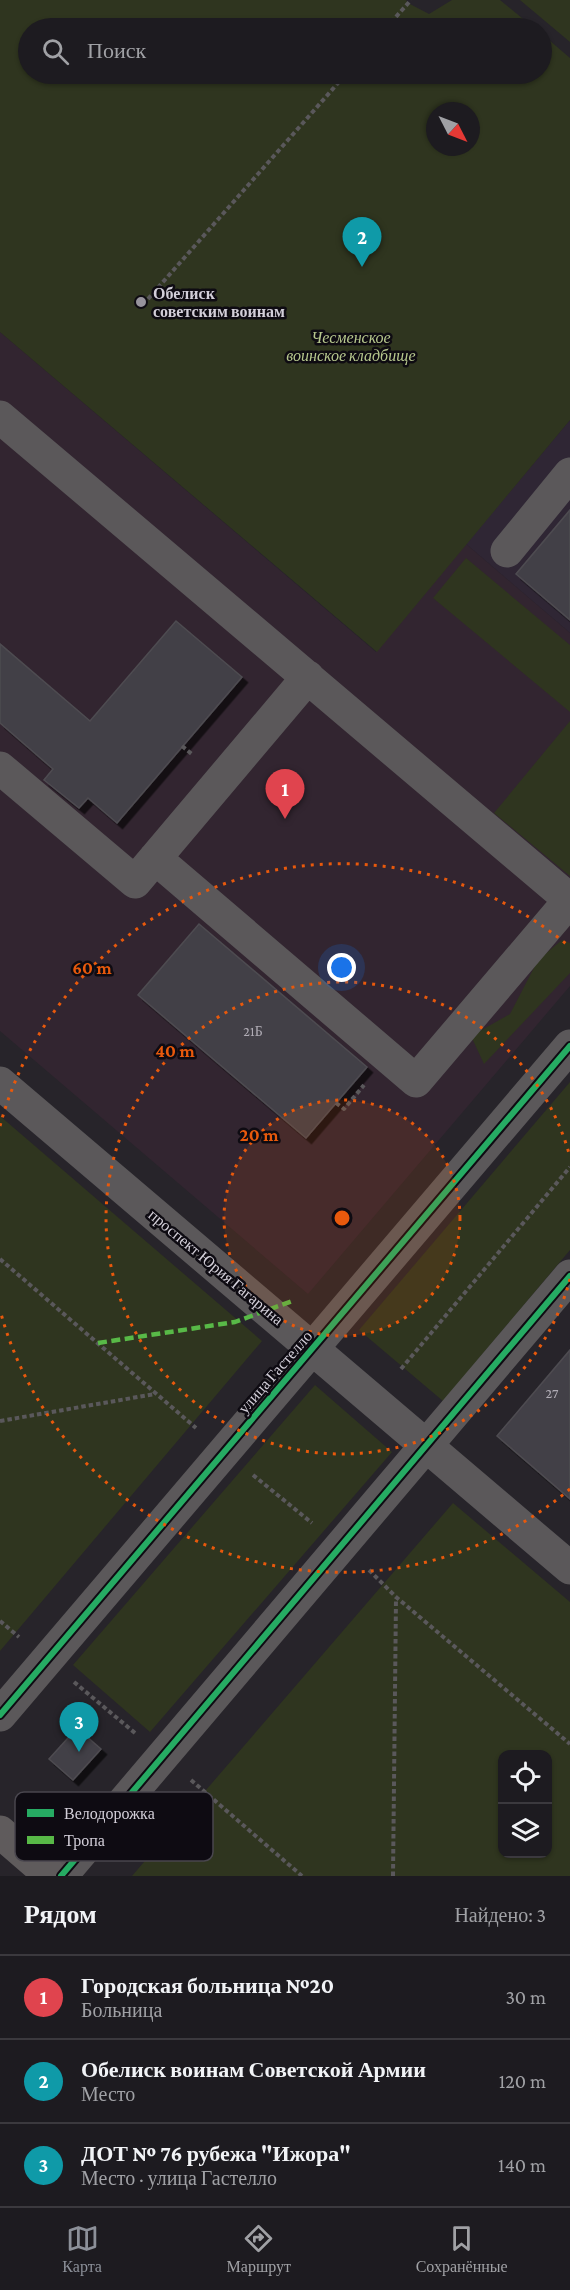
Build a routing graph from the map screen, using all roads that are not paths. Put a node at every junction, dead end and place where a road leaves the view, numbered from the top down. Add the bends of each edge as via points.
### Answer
1 (0, 417) edge
2 (568, 481) edge
3 (507, 551) dead end
4 (308, 677) junction
5 (0, 768) edge
6 (154, 858) junction
7 (570, 900) edge
8 (570, 1046) edge
9 (0, 1083) edge
10 (570, 1276) edge
11 (312, 1349) junction
12 (426, 1446) junction
13 (570, 1568) edge
14 (0, 1715) edge
15 (133, 1792) edge
16 (0, 1832) edge
17 (15, 1845) edge
18 (34, 1861) edge
19 (75, 1861) edge
20 (51, 1876) edge
21 (62, 1876) edge

1 - 4 street
2 - 3 street
4 - 6 street
4 - 7 street
5 - 6 street via 135,882
6 - 7 street via 416,1081
8 - 11 street, улица Гастелло
9 - 11 street, проспект Юрия Гагарина
10 - 12 street
11 - 12 street, проспект Юрия Гагарина
11 - 14 street, улица Гастелло
12 - 13 street, проспект Юрия Гагарина
12 - 15 street
16 - 17 main road
18 - 20 main road
19 - 21 street

